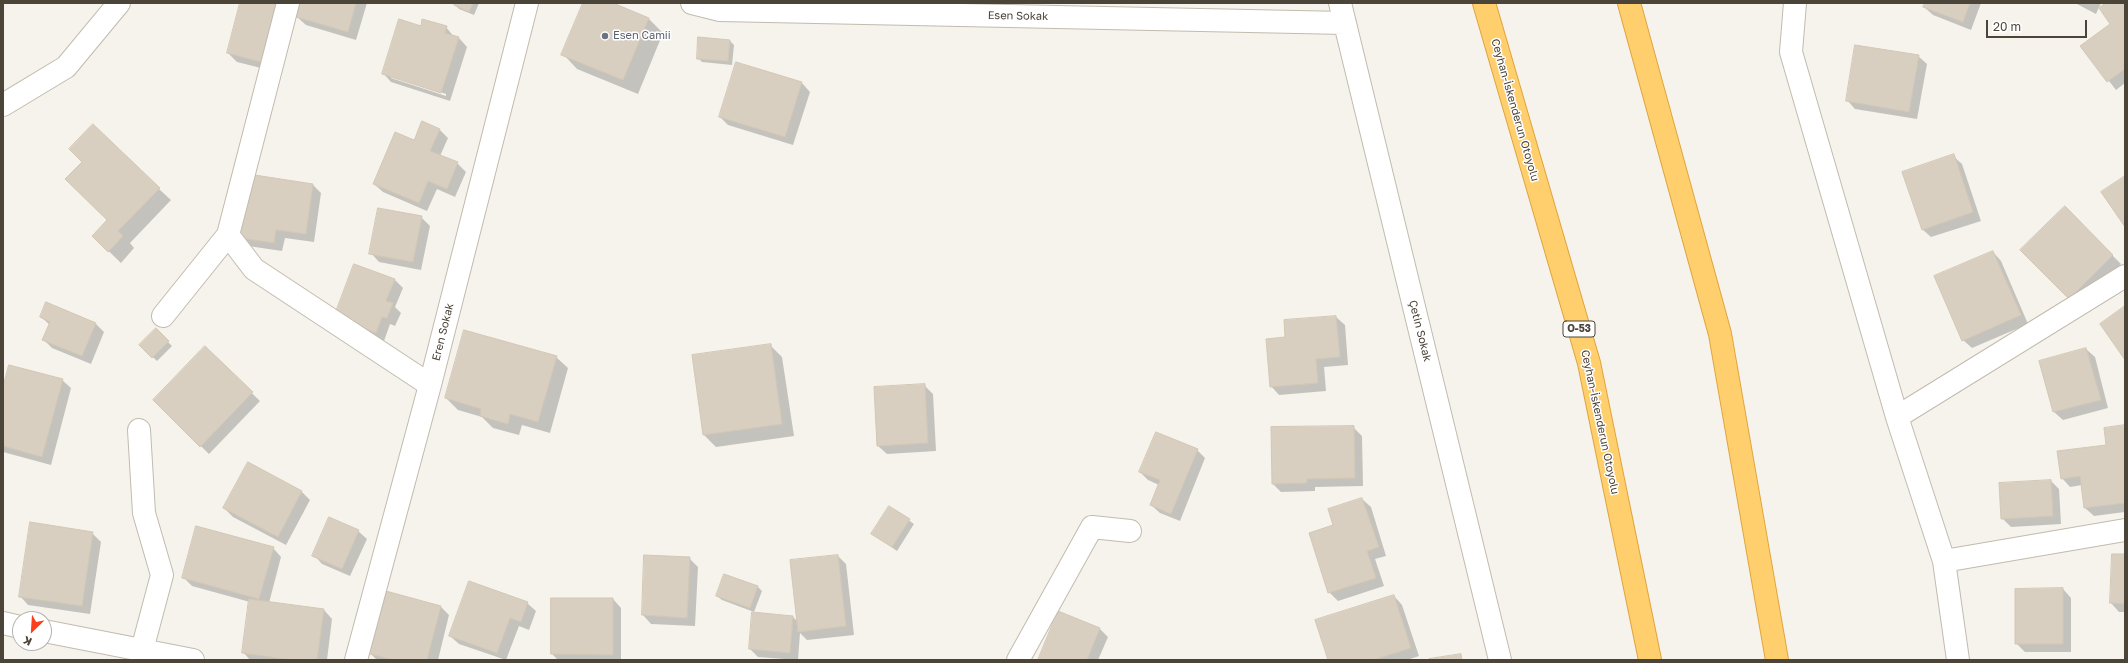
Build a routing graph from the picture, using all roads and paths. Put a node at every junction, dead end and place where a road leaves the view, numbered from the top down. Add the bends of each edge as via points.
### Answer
1 (119, 3) edge
2 (288, 3) edge
3 (528, 3) edge
4 (692, 3) edge
5 (1484, 3) edge
6 (1629, 3) edge
7 (1795, 3) edge
8 (1343, 13) edge
9 (3, 105) edge
10 (228, 235) junction
11 (2125, 276) edge
12 (163, 316) dead end
13 (430, 385) junction
14 (1897, 417) junction
15 (139, 430) dead end
16 (2125, 530) edge
17 (1130, 531) dead end
18 (1944, 561) junction
19 (52, 633) edge
20 (142, 650) junction
21 (192, 660) edge
22 (356, 660) edge
23 (1018, 660) edge
24 (1500, 660) edge
25 (1650, 660) edge
26 (1777, 660) edge
27 (1958, 660) edge

1 - 9 street via 66,67
2 - 10 street
3 - 13 street, Eren Sokak
4 - 8 street, Esen Sokak via 720,10
5 - 25 highway, Ceyhan-İskenderun Otoyolu / O-53 via 1589,363
6 - 26 highway via 1720,334
7 - 14 street via 1791,52
8 - 24 street, Çetin Sokak
10 - 12 street
10 - 13 street via 254,269
11 - 14 street
13 - 22 street, Eren Sokak
14 - 18 street
15 - 20 street via 144,513 162,576
16 - 18 street
17 - 23 street via 1092,527
18 - 27 street
19 - 20 street
20 - 21 street

